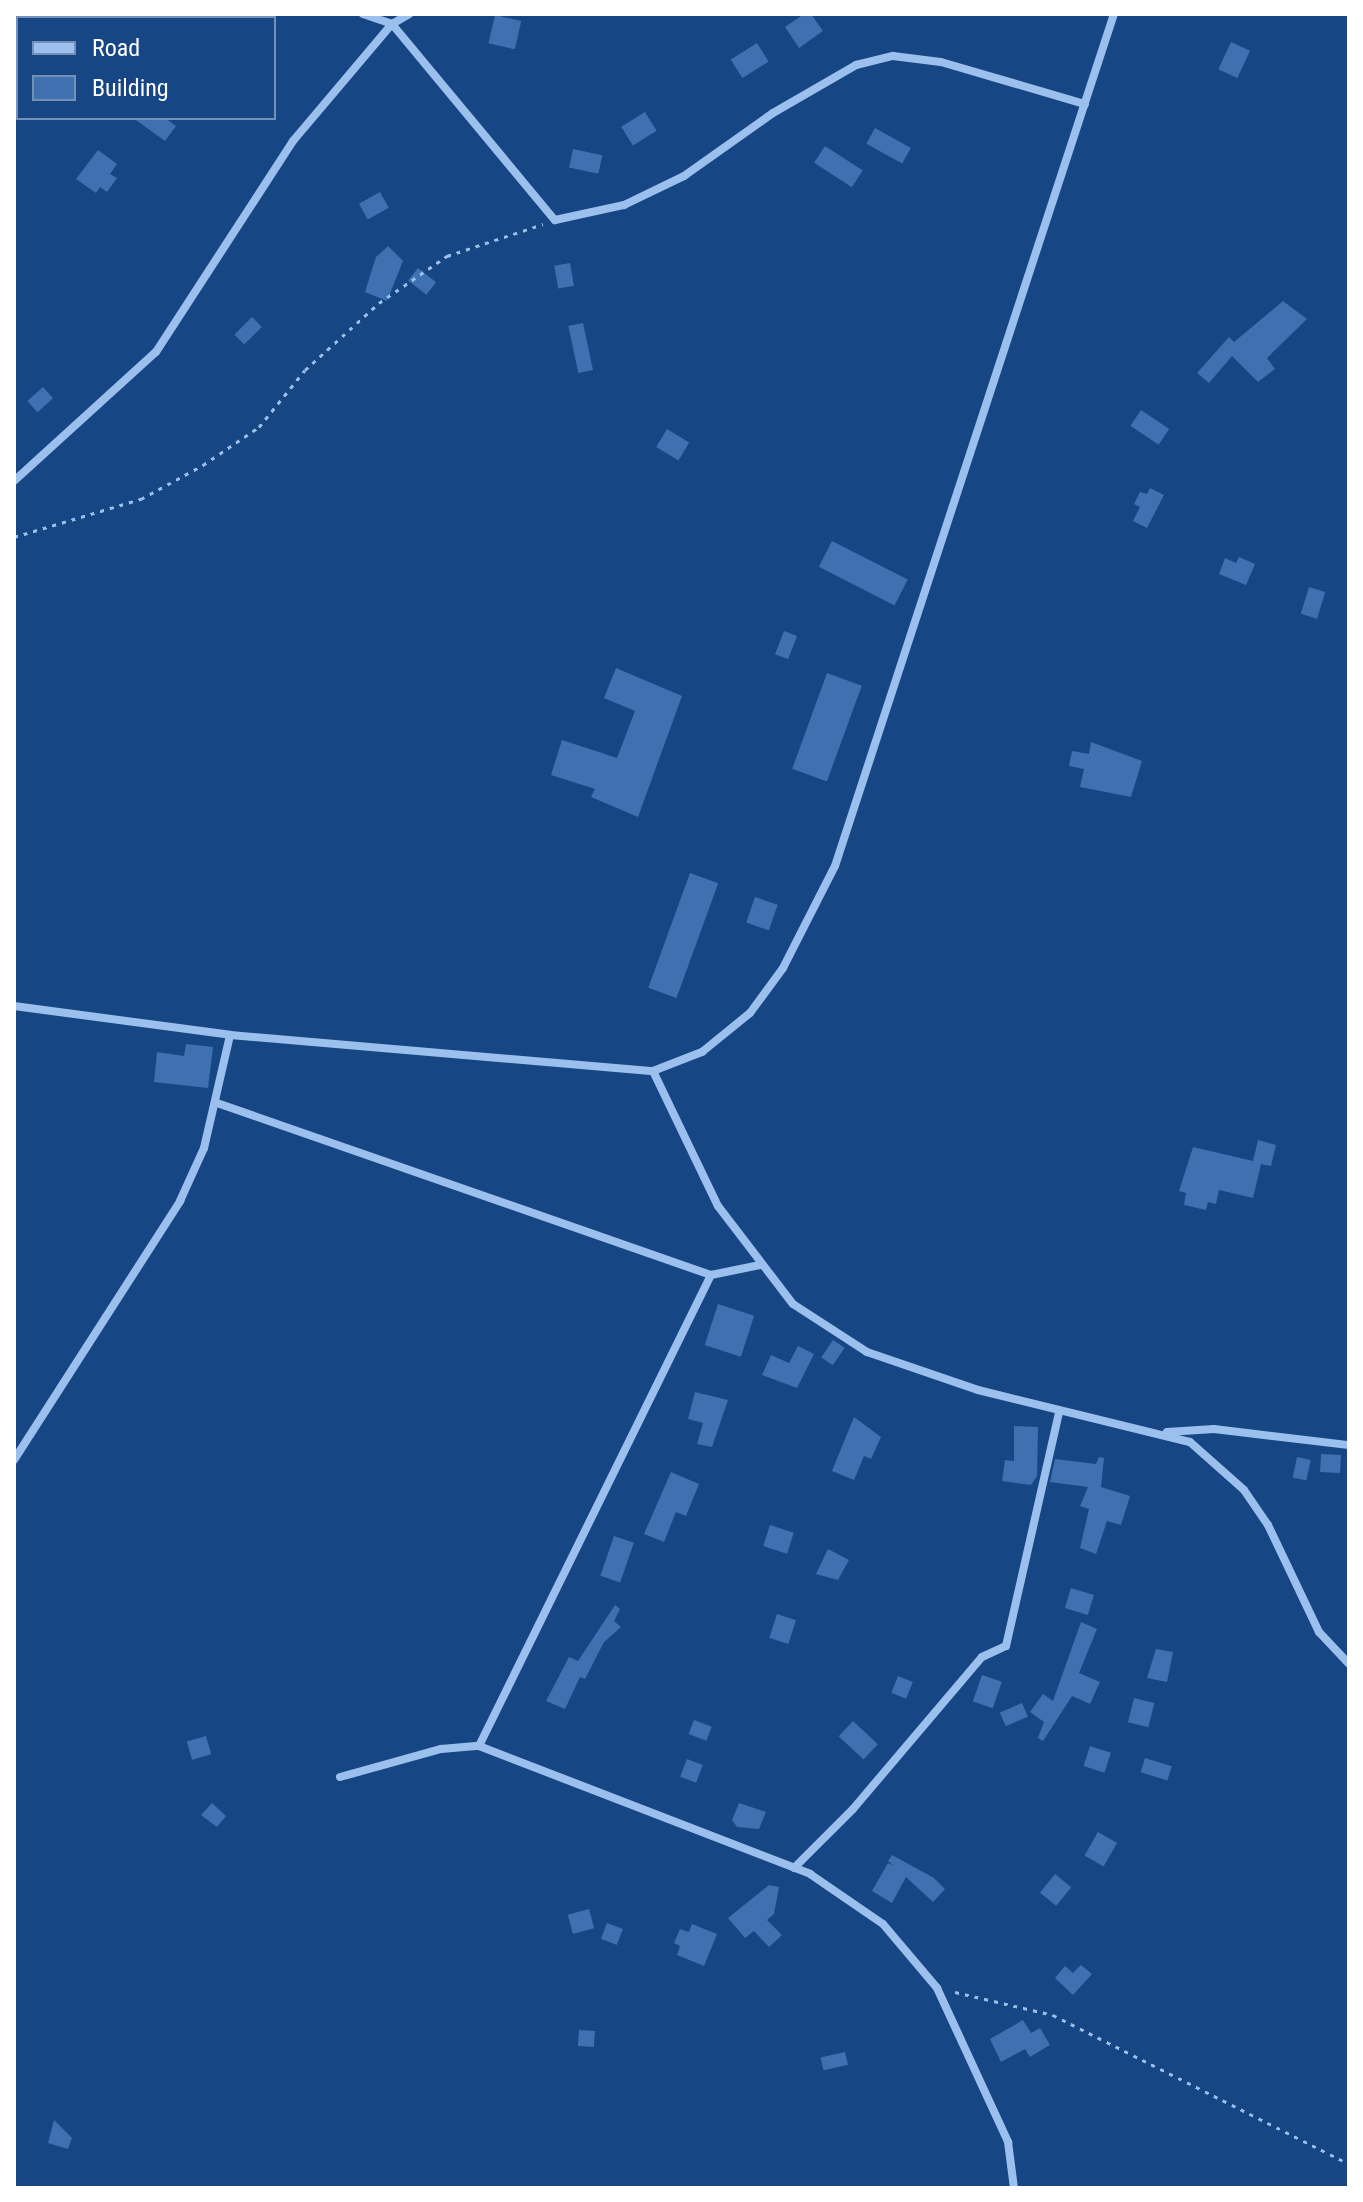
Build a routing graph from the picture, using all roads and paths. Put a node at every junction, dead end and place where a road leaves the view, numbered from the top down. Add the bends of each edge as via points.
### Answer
1 (363, 14) edge
2 (409, 14) edge
3 (1114, 14) edge
4 (392, 24) junction
5 (1085, 104) junction
6 (555, 220) junction
7 (14, 481) edge
8 (14, 537) edge
9 (14, 1006) edge
10 (230, 1035) junction
11 (653, 1071) junction
12 (217, 1103) junction
13 (760, 1265) junction
14 (711, 1275) junction
15 (1059, 1412) junction
16 (1164, 1433) junction
17 (1349, 1445) edge
18 (14, 1460) edge
19 (1349, 1664) edge
20 (479, 1746) junction
21 (340, 1777) dead end
22 (794, 1868) junction
23 (937, 1988) junction
24 (1349, 2164) edge
25 (1014, 2188) edge

1 - 4 street
2 - 4 street
3 - 5 street
4 - 6 street
4 - 7 street via 293,141 156,352
5 - 6 street via 941,62 893,56 856,65 773,113 684,176 624,205
5 - 11 street via 835,866 783,968 750,1013 702,1052
6 - 8 path via 447,256 390,295 305,370 259,427 203,465 141,499
9 - 10 street
10 - 11 street
10 - 12 street
11 - 13 street via 718,1206
12 - 14 street
12 - 18 street via 204,1148 154,1249
13 - 14 street
13 - 15 street via 793,1304 867,1352
14 - 20 street
15 - 16 street
15 - 22 street via 1006,1646 982,1657 853,1809
16 - 17 street via 1214,1429
16 - 19 street via 1218,1462 1244,1490 1268,1525 1319,1632
20 - 21 street via 441,1749
20 - 22 street
22 - 23 street via 883,1924
23 - 24 path via 1053,2015
23 - 25 street via 1008,2142

